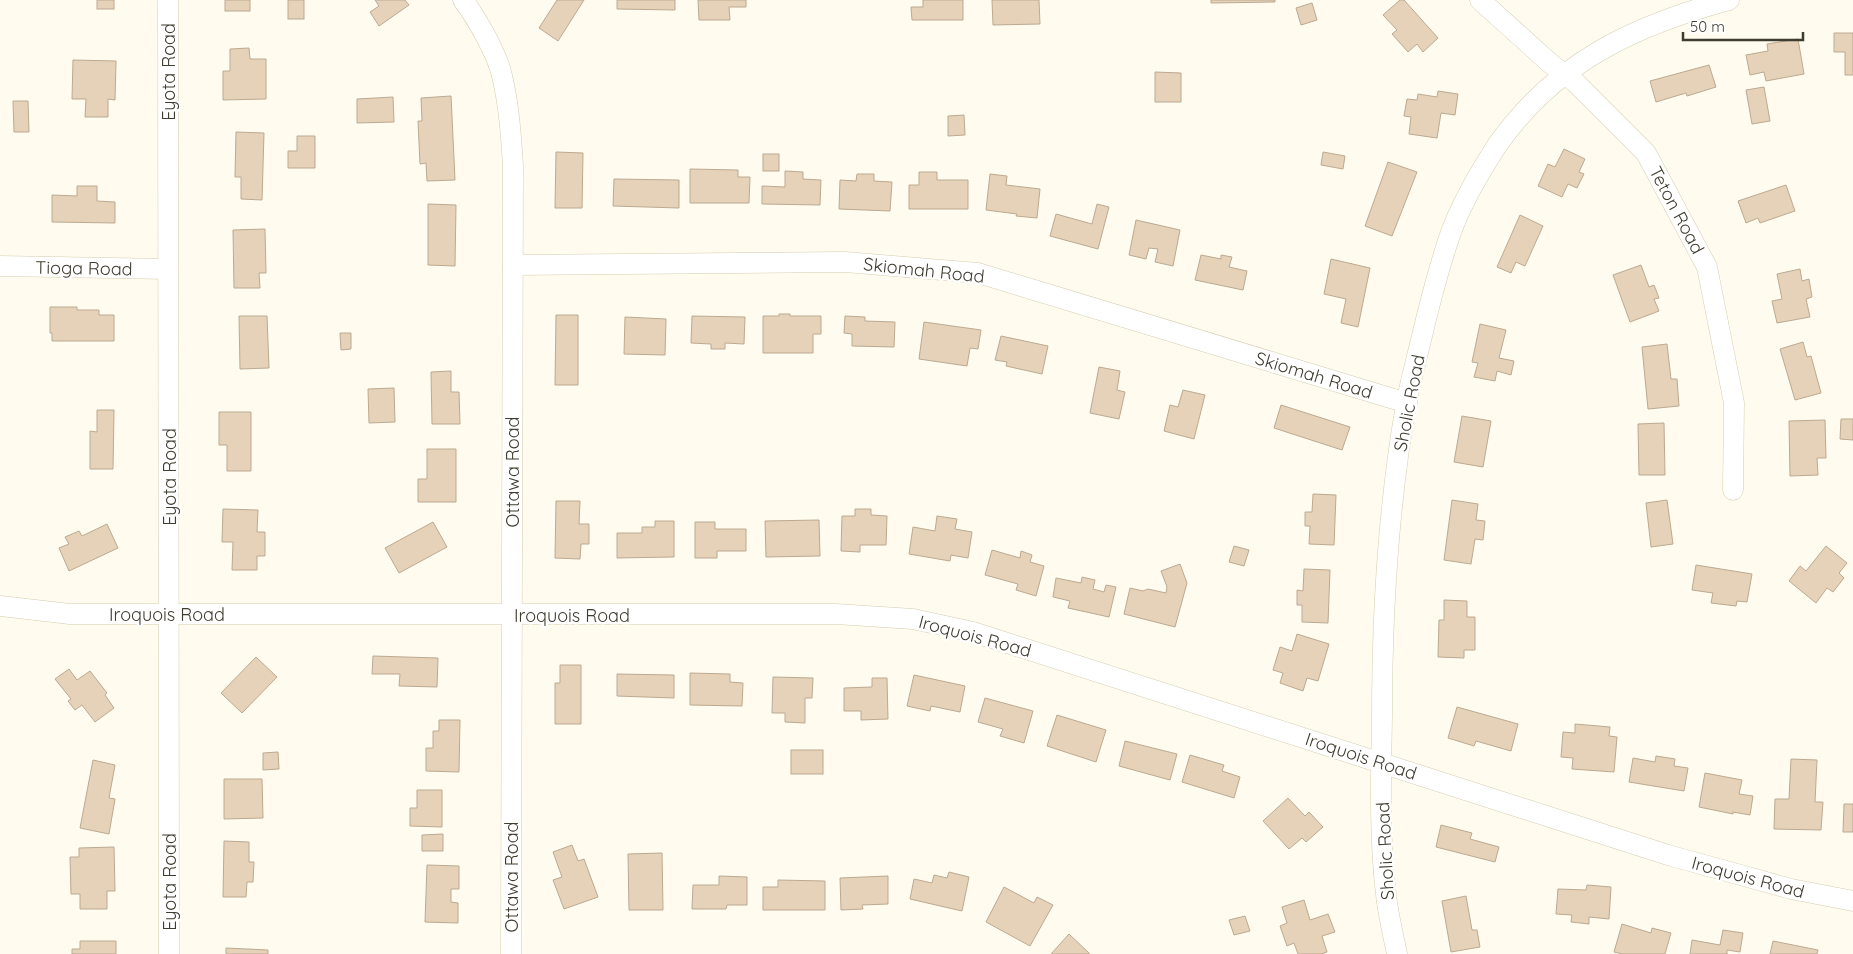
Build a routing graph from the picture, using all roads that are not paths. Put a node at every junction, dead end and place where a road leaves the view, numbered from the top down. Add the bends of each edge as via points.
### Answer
1 (168, 0) edge
2 (463, 0) edge
3 (1480, 0) edge
4 (1729, 0) edge
5 (1564, 74) junction
6 (513, 265) junction
7 (0, 266) edge
8 (168, 269) junction
9 (1407, 403) junction
10 (1734, 490) dead end
11 (0, 606) edge
12 (169, 614) junction
13 (511, 615) junction
14 (1382, 763) junction
15 (1853, 901) edge
16 (169, 954) edge
17 (512, 954) edge
18 (1397, 954) edge

1 - 8 street, Eyota Road
2 - 6 street, Ottawa Road via 485,36 502,74 510,117
3 - 5 street, Teton Road
4 - 5 street, Sholic Road via 1635,31
5 - 9 street, Sholic Road via 1499,143 1470,189 1449,236
5 - 10 street, Teton Road via 1646,153 1707,267 1734,403
6 - 9 street, Skiomah Road via 845,262 978,273
6 - 13 street, Ottawa Road
7 - 8 street, Tioga Road
8 - 12 street, Eyota Road
9 - 14 street, Sholic Road via 1387,553 1382,650
11 - 12 street, Iroquois Road via 70,614
12 - 13 street, Iroquois Road
12 - 16 street, Eyota Road
13 - 14 street, Iroquois Road via 836,614 913,619 973,632
13 - 17 street, Ottawa Road
14 - 15 street, Iroquois Road via 1668,855 1791,890
14 - 18 street, Sholic Road via 1381,828 1386,895

